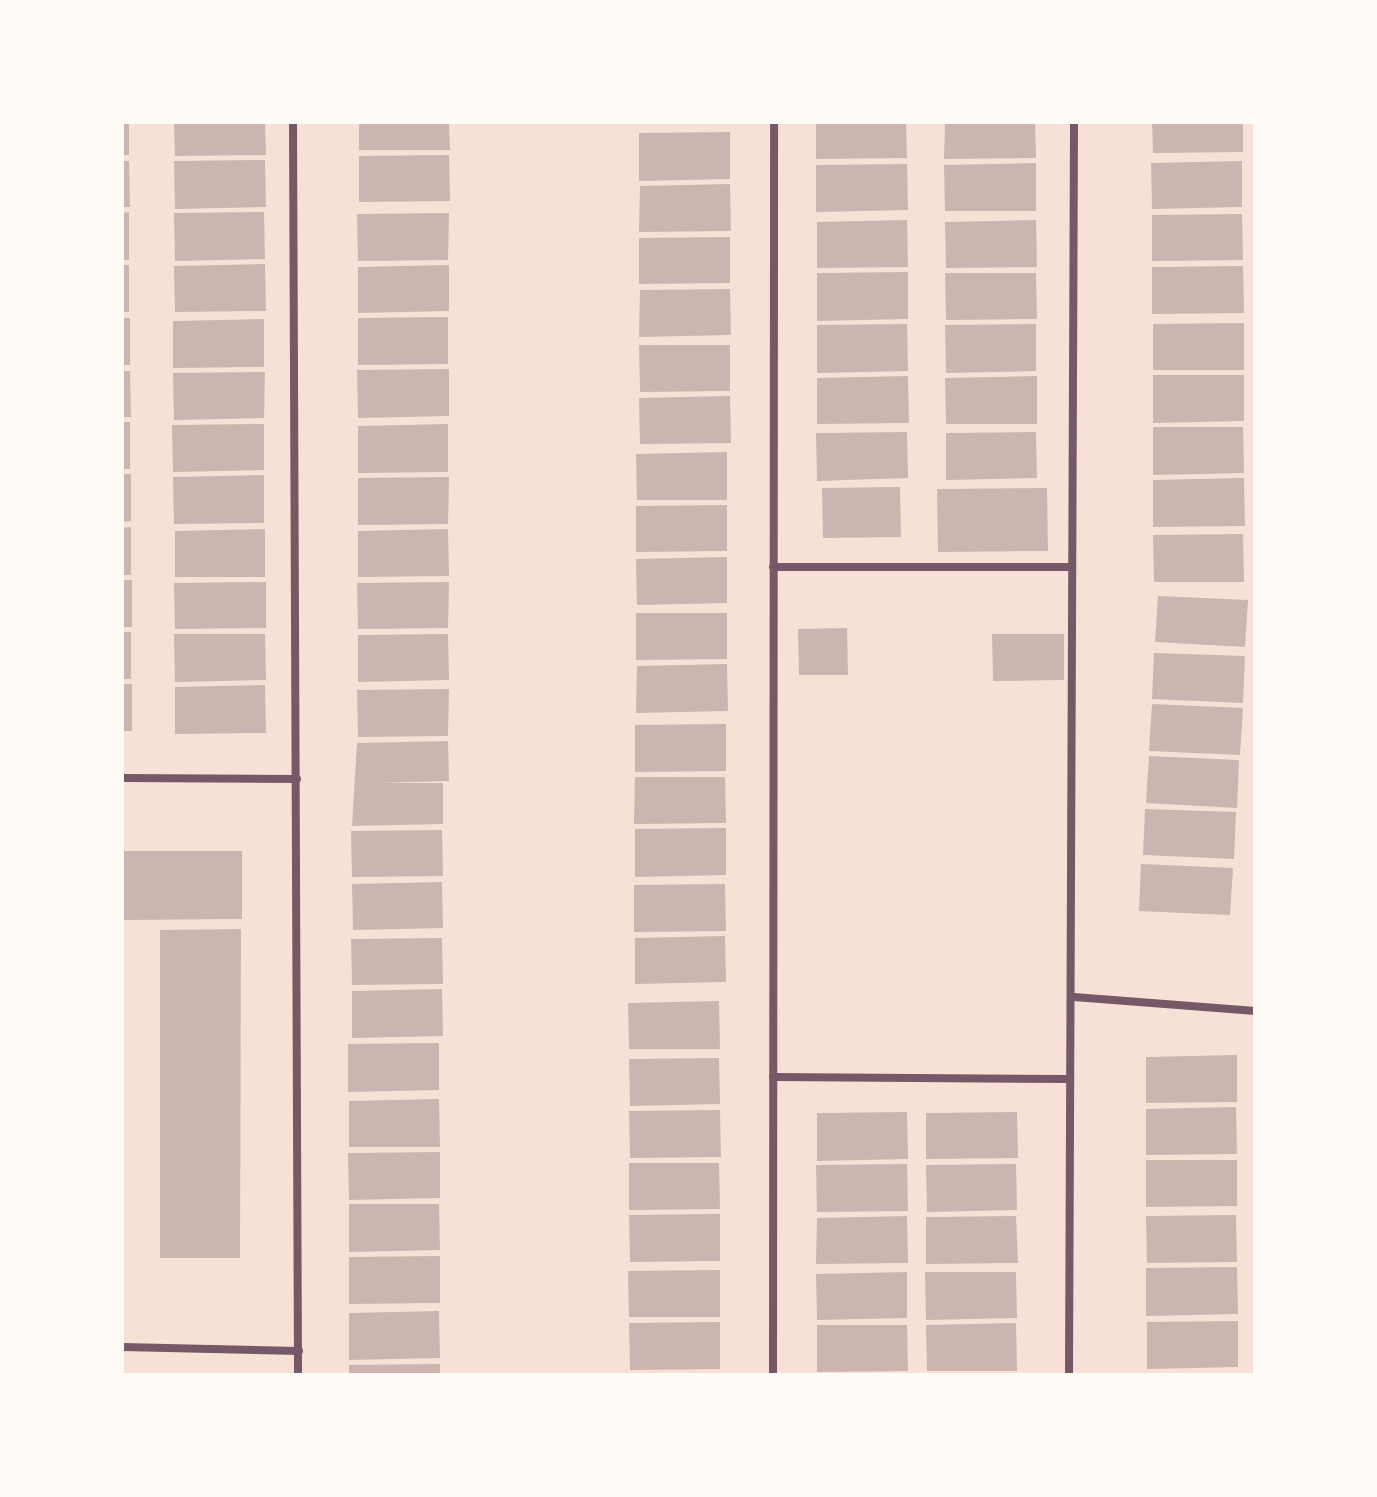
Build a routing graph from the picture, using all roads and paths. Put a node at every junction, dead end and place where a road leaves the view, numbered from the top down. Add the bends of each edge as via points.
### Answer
1 (293, 122) edge
2 (774, 122) edge
3 (1074, 122) edge
4 (773, 567) junction
5 (1071, 567) junction
6 (122, 778) edge
7 (297, 779) junction
8 (1074, 997) junction
9 (1255, 1011) edge
10 (773, 1077) junction
11 (1068, 1079) junction
12 (122, 1347) edge
13 (299, 1351) junction
14 (298, 1375) edge
15 (773, 1375) edge
16 (1069, 1375) edge

1 - 7 street
2 - 4 street
3 - 5 street
4 - 5 street
4 - 10 street
5 - 8 street
6 - 7 street
7 - 13 street
8 - 9 street
8 - 11 street
10 - 11 street
10 - 15 street
11 - 16 street
12 - 13 street
13 - 14 street

